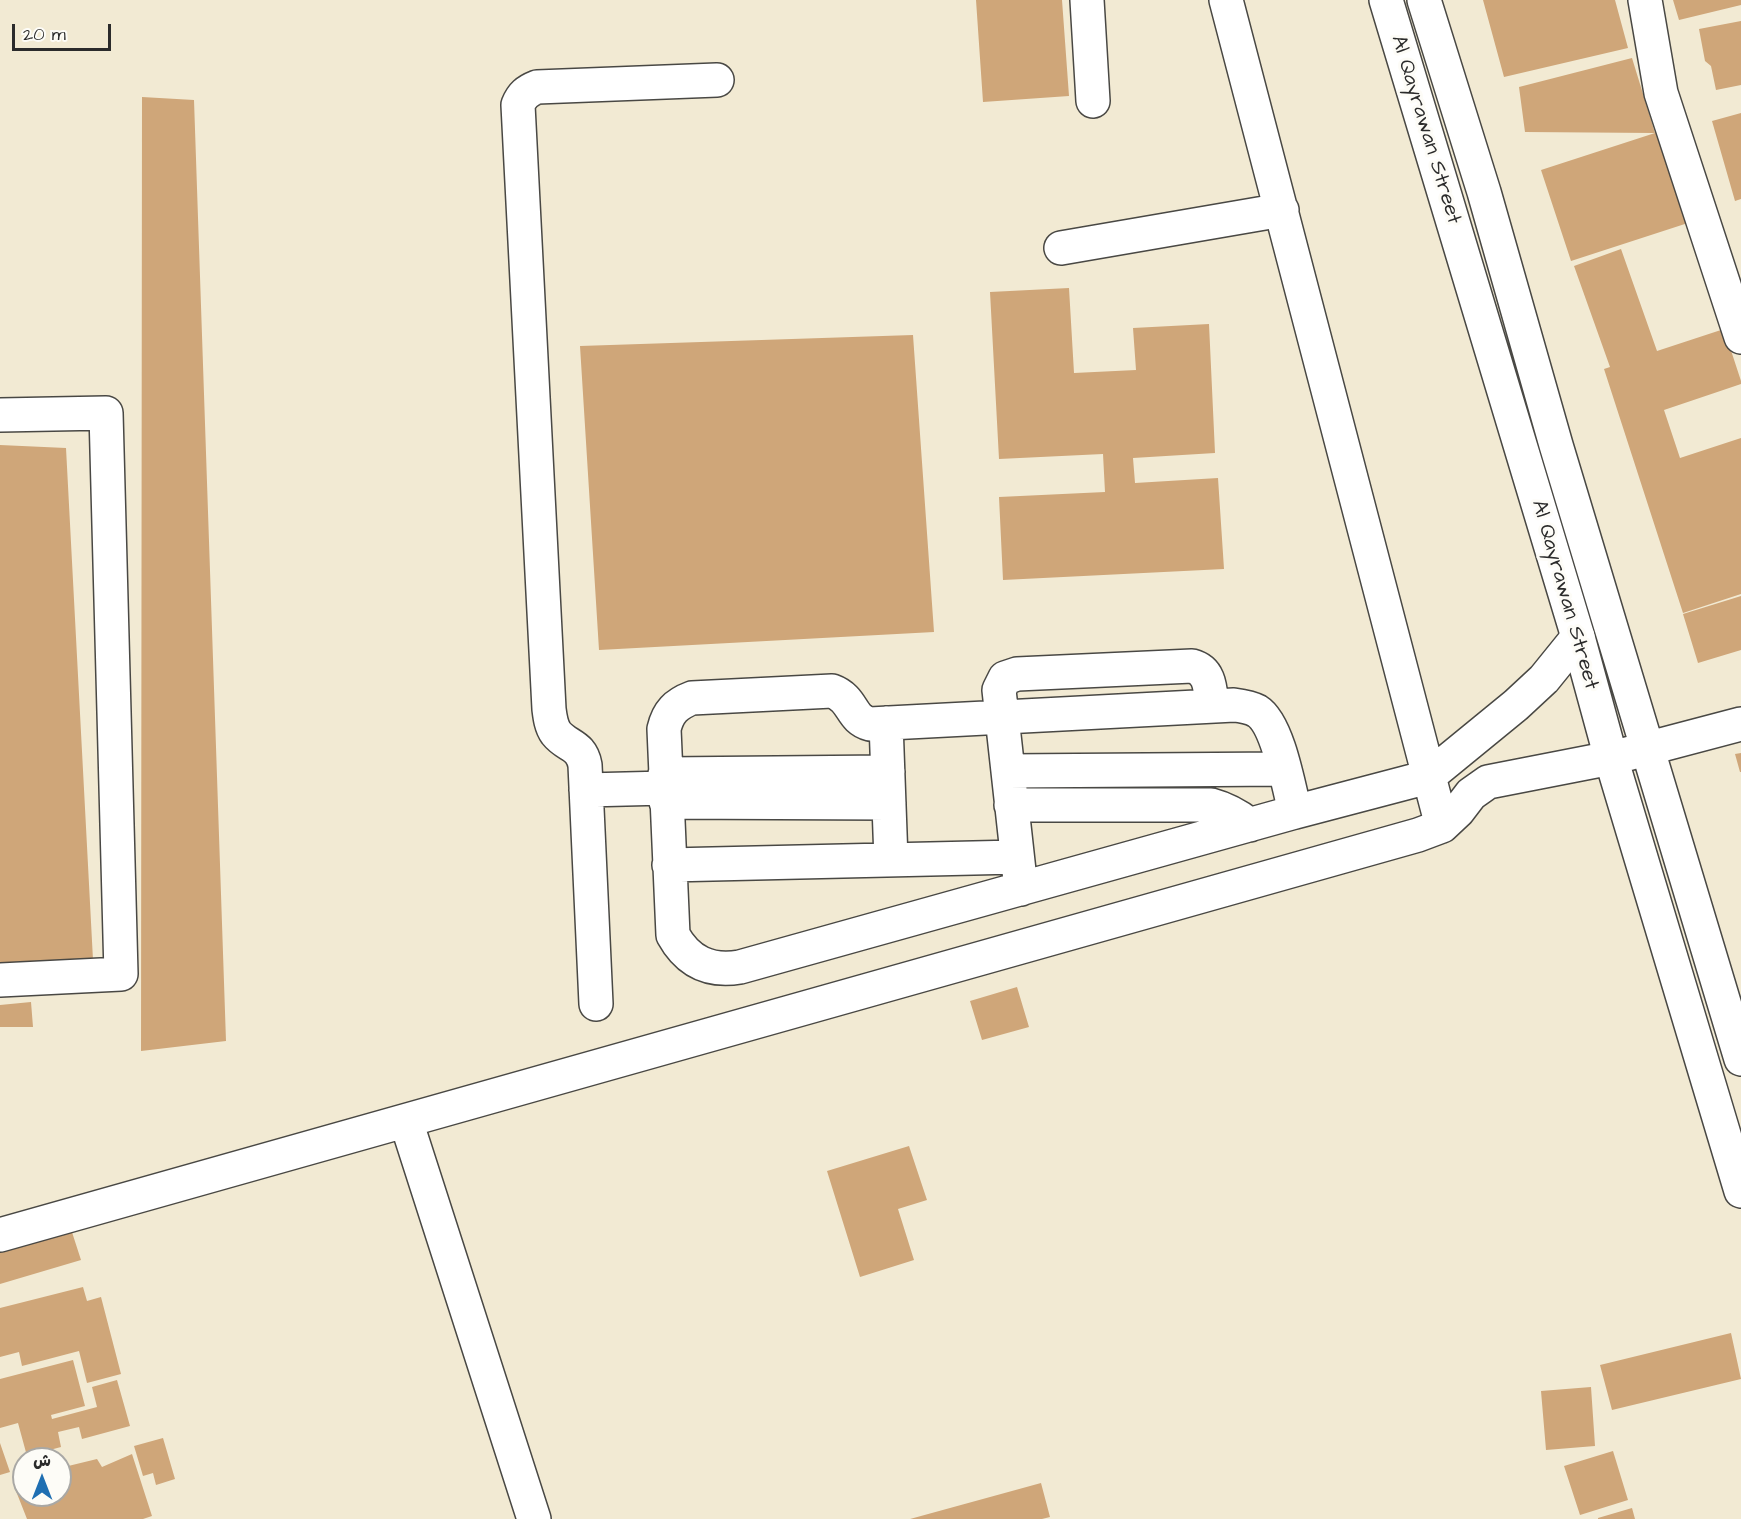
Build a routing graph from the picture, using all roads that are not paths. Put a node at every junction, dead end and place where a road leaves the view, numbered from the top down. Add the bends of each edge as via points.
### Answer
1 (1087, 0) edge
2 (1226, 0) edge
3 (1386, 0) edge
4 (1424, 0) edge
5 (1645, 0) edge
6 (717, 80) dead end
7 (1093, 101) dead end
8 (1282, 210) junction
9 (1061, 248) dead end
10 (1741, 337) edge
11 (0, 415) edge
12 (1578, 637) junction
13 (1212, 706) junction
14 (1002, 717) junction
15 (886, 723) junction
16 (1741, 724) edge
17 (1648, 748) junction
18 (1611, 758) junction
19 (1425, 767) junction
20 (1008, 771) junction
21 (666, 788) junction
22 (889, 788) junction
23 (586, 790) junction
24 (1289, 791) junction
25 (1011, 805) junction
26 (1250, 825) junction
27 (1442, 826) junction
28 (1017, 857) junction
29 (891, 860) junction
30 (669, 865) junction
31 (1021, 889) junction
32 (0, 980) edge
33 (596, 1004) dead end
34 (1741, 1059) edge
35 (406, 1121) junction
36 (1741, 1191) edge
37 (0, 1235) edge
38 (534, 1519) edge

1 - 7 street
2 - 8 street
3 - 12 street, Al Qayrawan Street
4 - 17 street, Al Qayrawan Street
5 - 10 street via 1661,93
6 - 23 street via 537,87 528,90 518,105 549,709 556,733 583,758
8 - 9 street
8 - 19 street
11 - 32 street via 106,413 122,974
12 - 18 street, Al Qayrawan Street
12 - 19 street via 1544,679 1516,705
13 - 14 street
13 - 14 street via 1206,674 1192,666 1017,674 1000,684
13 - 24 street via 1246,706 1257,711 1271,728
14 - 15 street
14 - 20 street
15 - 21 street via 863,722 846,698 832,691 693,698 682,702 666,718
15 - 22 street
16 - 17 street
17 - 18 street
17 - 34 street, Al Qayrawan Street
18 - 27 street via 1488,782 1471,794
18 - 36 street, Al Qayrawan Street
19 - 24 street
19 - 27 street
20 - 24 street
20 - 25 street
21 - 22 street
21 - 23 street
21 - 30 street
22 - 29 street
23 - 33 street
24 - 26 street
25 - 26 street via 1211,805
25 - 28 street
26 - 31 street
27 - 35 street
28 - 29 street
28 - 31 street
29 - 30 street
30 - 31 street via 673,934 695,961 725,969
35 - 37 street
35 - 38 street

